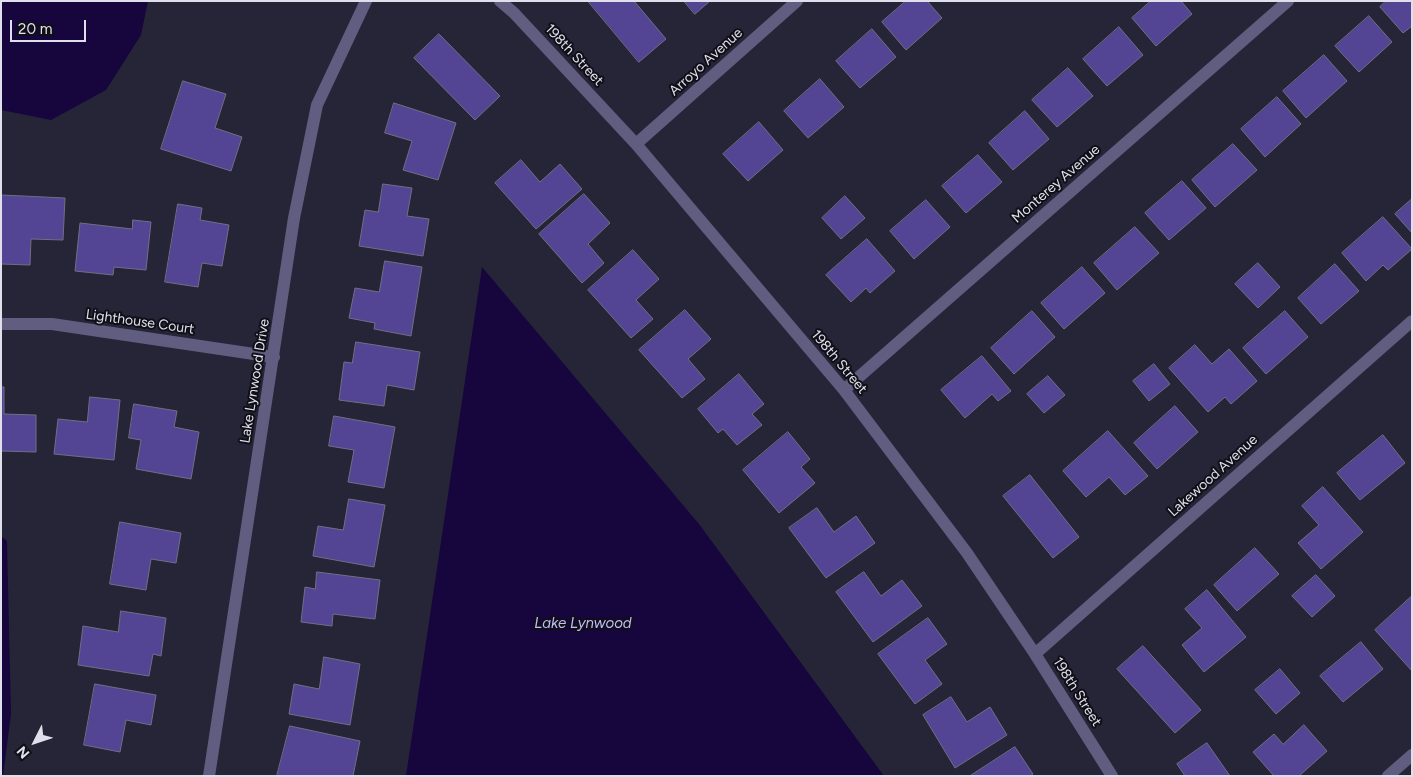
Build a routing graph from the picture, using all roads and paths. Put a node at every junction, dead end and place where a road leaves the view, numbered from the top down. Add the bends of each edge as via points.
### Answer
1 (366, 1) edge
2 (500, 1) edge
3 (796, 1) edge
4 (1288, 1) edge
5 (636, 144) junction
6 (1412, 321) edge
7 (1, 324) edge
8 (274, 357) junction
9 (844, 390) junction
10 (1035, 654) junction
11 (1412, 755) edge
12 (209, 776) edge
13 (1112, 776) edge
14 (1388, 776) edge

1 - 8 street, Lake Lynwood Drive via 317,105 294,218
2 - 5 street, 198th Street
3 - 5 street, Arroyo Avenue
4 - 9 street, Monterey Avenue
5 - 9 street, 198th Street
6 - 10 street, Lakewood Avenue
7 - 8 street, Lighthouse Court via 52,324
8 - 12 street, Lake Lynwood Drive
9 - 10 street, 198th Street via 967,553
10 - 13 street, 198th Street
11 - 14 street

